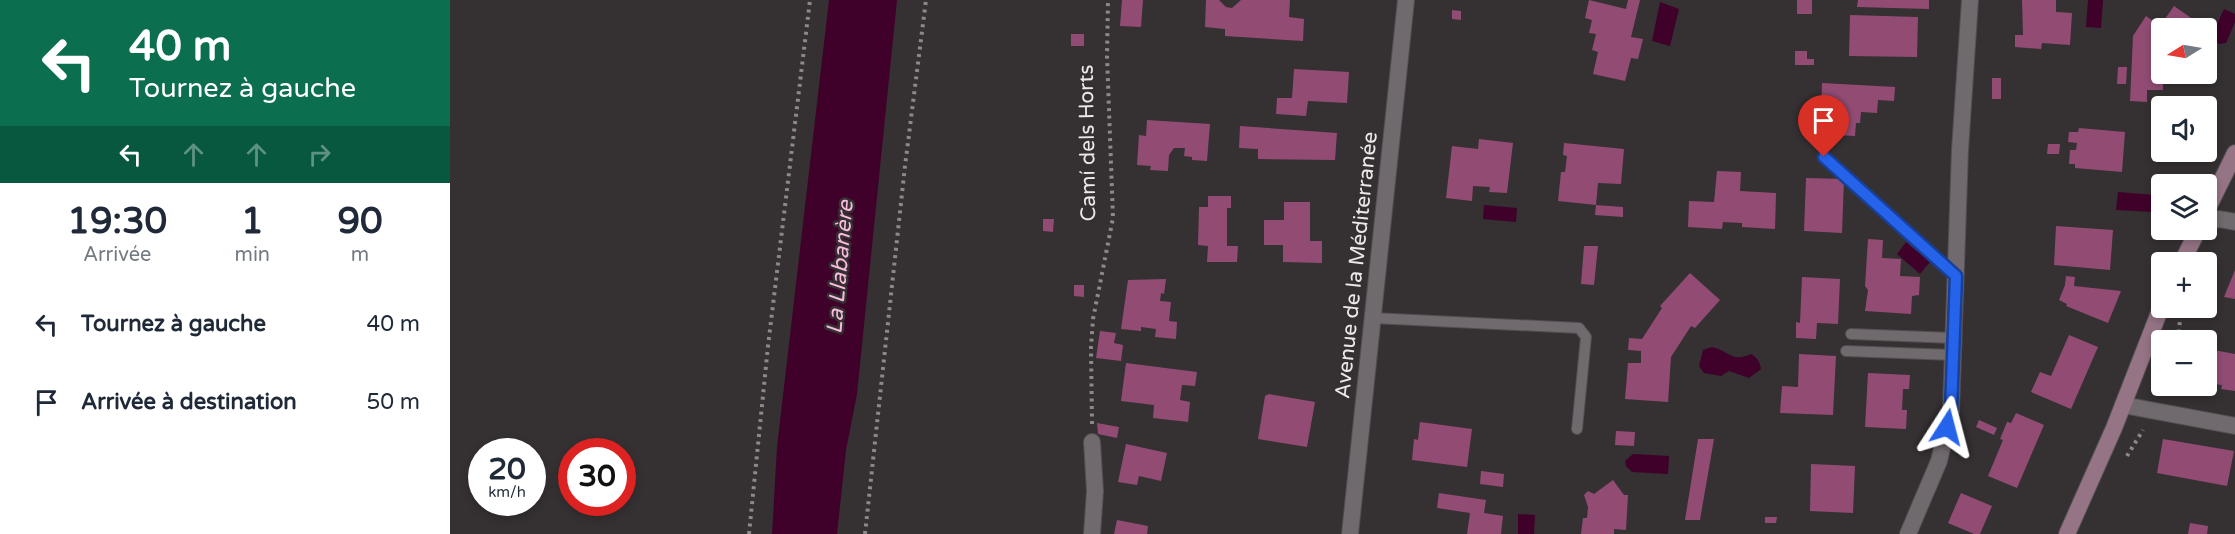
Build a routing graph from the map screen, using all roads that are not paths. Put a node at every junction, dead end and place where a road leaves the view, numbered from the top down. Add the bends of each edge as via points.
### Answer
1 (1406, 0) edge
2 (1970, 0) edge
3 (2235, 153) edge
4 (1824, 157) dead end
5 (2217, 190) edge
6 (2217, 219) edge
7 (2235, 222) edge
8 (1956, 276) junction
9 (1373, 318) junction
10 (2157, 318) edge
11 (1851, 334) dead end
12 (1953, 338) junction
13 (1846, 351) dead end
14 (1953, 355) junction
15 (2123, 405) junction
16 (2235, 426) edge
17 (1577, 429) dead end
18 (1092, 442) road end
19 (1092, 534) edge
20 (1350, 534) edge
21 (1908, 534) edge
22 (2067, 534) edge

1 - 9 street, Avenue de la Méditerranée
2 - 8 street
3 - 5 main road
4 - 8 lane
6 - 7 street
8 - 12 street
9 - 17 lane via 1579,328 1586,337
9 - 20 street, Avenue de la Méditerranée
10 - 15 main road
11 - 12 lane
12 - 14 street
13 - 14 lane
14 - 21 street via 1951,410 1939,461
15 - 16 street
15 - 22 main road
18 - 19 street

